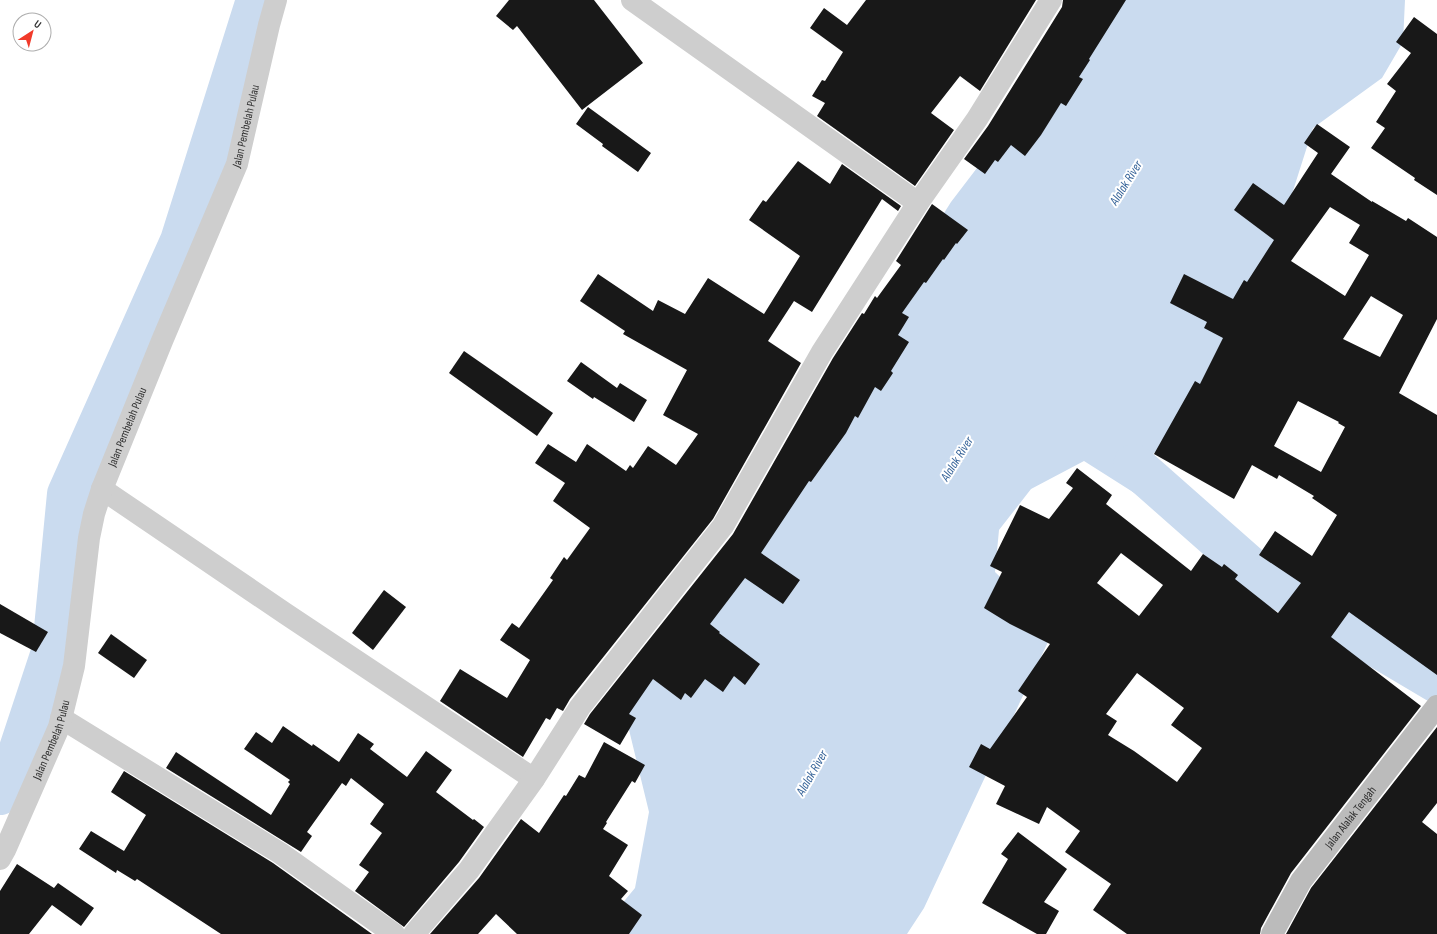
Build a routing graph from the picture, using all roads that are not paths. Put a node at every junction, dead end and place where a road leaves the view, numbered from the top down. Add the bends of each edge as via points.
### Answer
1 (276, 0) edge
2 (632, 0) edge
3 (1051, 0) edge
4 (918, 203) junction
5 (102, 489) junction
6 (1437, 706) edge
7 (61, 718) junction
8 (534, 779) junction
9 (0, 859) edge
10 (394, 934) edge
11 (414, 934) edge
12 (1272, 934) edge

1 - 5 street, Jalan Pembelah Pulau via 237,164
2 - 4 street
3 - 4 street via 977,119
4 - 8 street via 822,352 723,526 580,707
5 - 7 street, Jalan Pembelah Pulau via 89,538 74,666
5 - 8 street
6 - 12 street, Jalan Alalak Tengah via 1301,881
7 - 9 street, Jalan Pembelah Pulau
7 - 10 street via 280,853
8 - 11 street via 469,870

